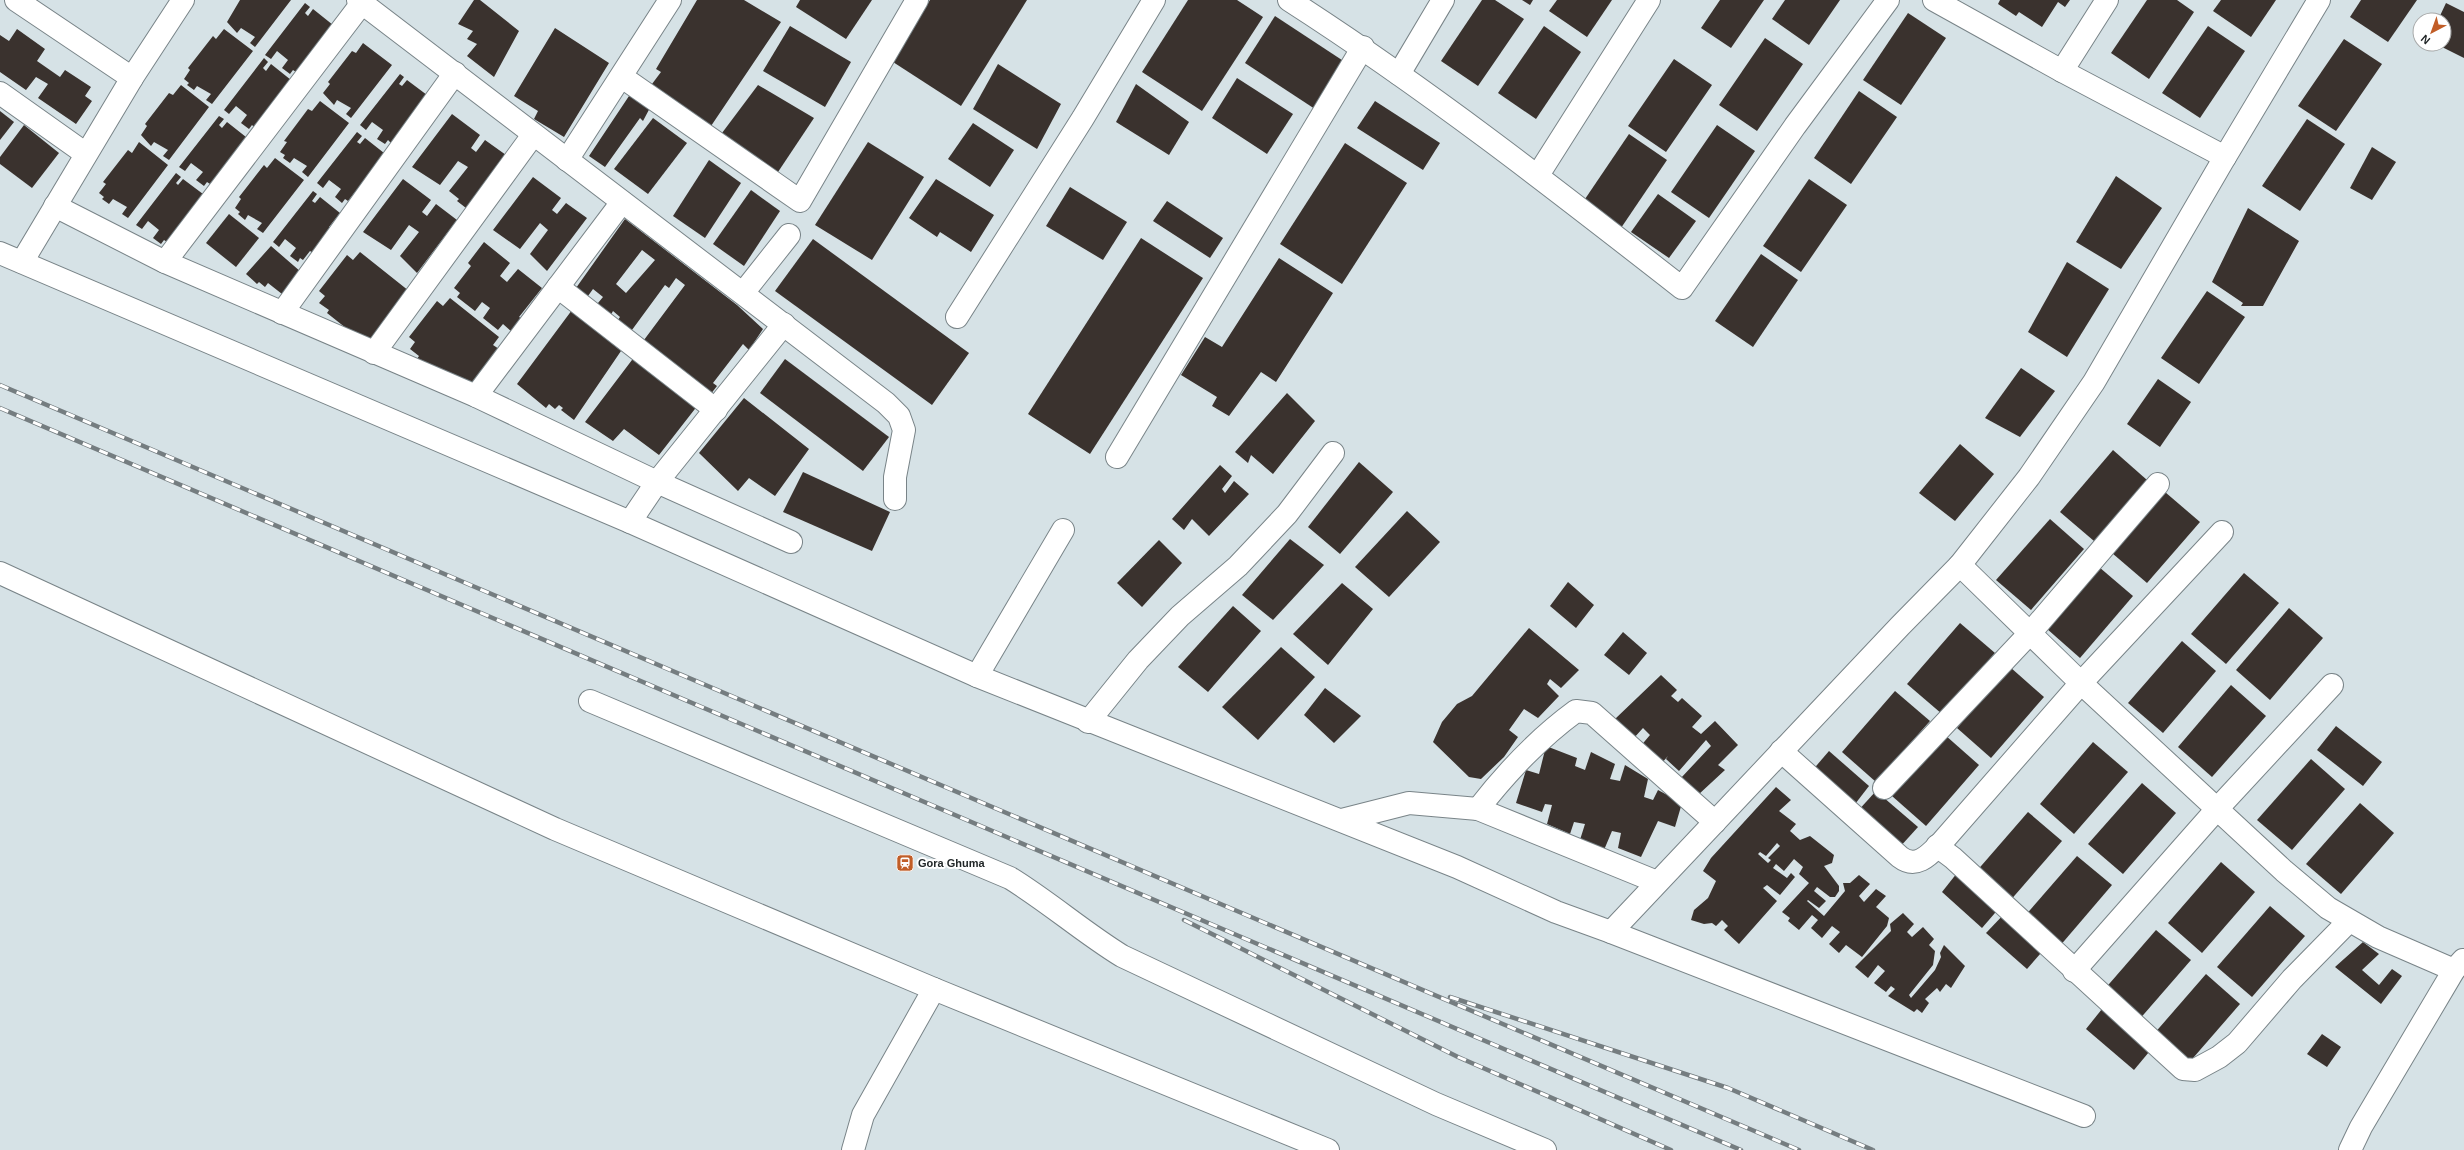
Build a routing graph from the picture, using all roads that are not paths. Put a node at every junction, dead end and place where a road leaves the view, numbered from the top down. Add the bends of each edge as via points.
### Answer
1 (16, 0) edge
2 (183, 0) edge
3 (670, 0) edge
4 (917, 0) edge
5 (1154, 0) edge
6 (1290, 0) edge
7 (1444, 0) edge
8 (1649, 0) edge
9 (1888, 0) edge
10 (1934, 0) edge
11 (2107, 0) edge
12 (2319, 0) edge
13 (360, 1) edge
14 (1363, 47) junction
15 (2062, 71) junction
16 (455, 73) junction
17 (1399, 74) junction
18 (622, 77) junction
19 (132, 78) junction
20 (0, 93) edge
21 (533, 135) junction
22 (86, 154) junction
23 (2225, 157) junction
24 (567, 160) junction
25 (1538, 175) junction
26 (622, 202) junction
27 (55, 206) junction
28 (789, 235) dead end
29 (0, 253) edge
30 (22, 262) junction
31 (165, 262) junction
32 (558, 287) junction
33 (743, 293) junction
34 (282, 313) junction
35 (957, 317) dead end
36 (784, 324) junction
37 (374, 353) junction
38 (476, 396) junction
39 (716, 410) junction
40 (1333, 453) dead end
41 (1117, 457) dead end
42 (657, 482) junction
43 (2158, 484) dead end
44 (895, 499) dead end
45 (630, 522) junction
46 (1063, 530) dead end
47 (2222, 532) dead end
48 (791, 542) dead end
49 (1960, 565) junction
50 (0, 573) edge
51 (2031, 632) junction
52 (977, 676) junction
53 (2081, 683) junction
54 (2332, 685) dead end
55 (590, 701) dead end
56 (1088, 722) junction
57 (1781, 751) junction
58 (1884, 788) dead end
59 (1478, 809) junction
60 (2217, 809) junction
61 (1342, 820) junction
62 (1715, 822) junction
63 (1937, 846) junction
64 (1657, 882) junction
65 (2349, 921) junction
66 (1611, 932) junction
67 (2459, 964) edge
68 (2074, 971) junction
69 (934, 989) junction
70 (2084, 1116) dead end
71 (853, 1150) edge
72 (1328, 1150) edge
73 (1545, 1150) edge
74 (2350, 1150) edge

1 - 19 street
2 - 19 street
3 - 18 street
4 - 18 street via 800,202
5 - 35 street
6 - 14 street
7 - 17 street
8 - 25 street
9 - 25 street via 1795,126 1682,288
10 - 15 street
11 - 15 street
12 - 23 street
13 - 16 street
13 - 31 street
14 - 17 street
14 - 41 street
15 - 23 street
16 - 21 street
16 - 34 street
17 - 25 street
18 - 24 street
19 - 22 street
20 - 22 street
21 - 24 street
21 - 37 street
22 - 27 street
23 - 49 street via 2094,382 2029,477
24 - 26 street
26 - 32 street
26 - 33 street
27 - 30 street
27 - 31 street
28 - 33 street
29 - 30 street
30 - 45 street
31 - 34 street
32 - 38 street
32 - 39 street
33 - 36 street
34 - 37 street
36 - 39 street
36 - 44 street via 886,403 899,416 904,430 895,476
37 - 38 street
38 - 42 street
39 - 42 street
40 - 56 street via 1287,514 1238,566 1180,616 1138,660
42 - 45 street
42 - 48 street
43 - 51 street
45 - 52 street
46 - 52 street
47 - 53 street
49 - 51 street
49 - 57 street
50 - 69 street via 555,829
51 - 53 street
51 - 58 street
52 - 56 street
53 - 60 street
53 - 63 street
54 - 60 street
55 - 73 street via 1003,874 1038,895 1089,935 1122,956 1436,1104
56 - 61 street
57 - 62 street
57 - 63 street via 1905,861 1921,861
59 - 61 street via 1409,803
59 - 62 street via 1494,788 1544,737 1576,711 1592,713
59 - 64 street
60 - 65 street via 2300,885
60 - 68 street
61 - 66 street via 1457,866 1556,912
62 - 64 street
63 - 68 street via 2047,943
64 - 66 street
65 - 67 street via 2378,937
65 - 68 street via 2292,979 2237,1043 2219,1057 2195,1070 2182,1069 2115,1005
66 - 70 street
67 - 74 street via 2361,1127
69 - 71 street via 863,1115
69 - 72 street

